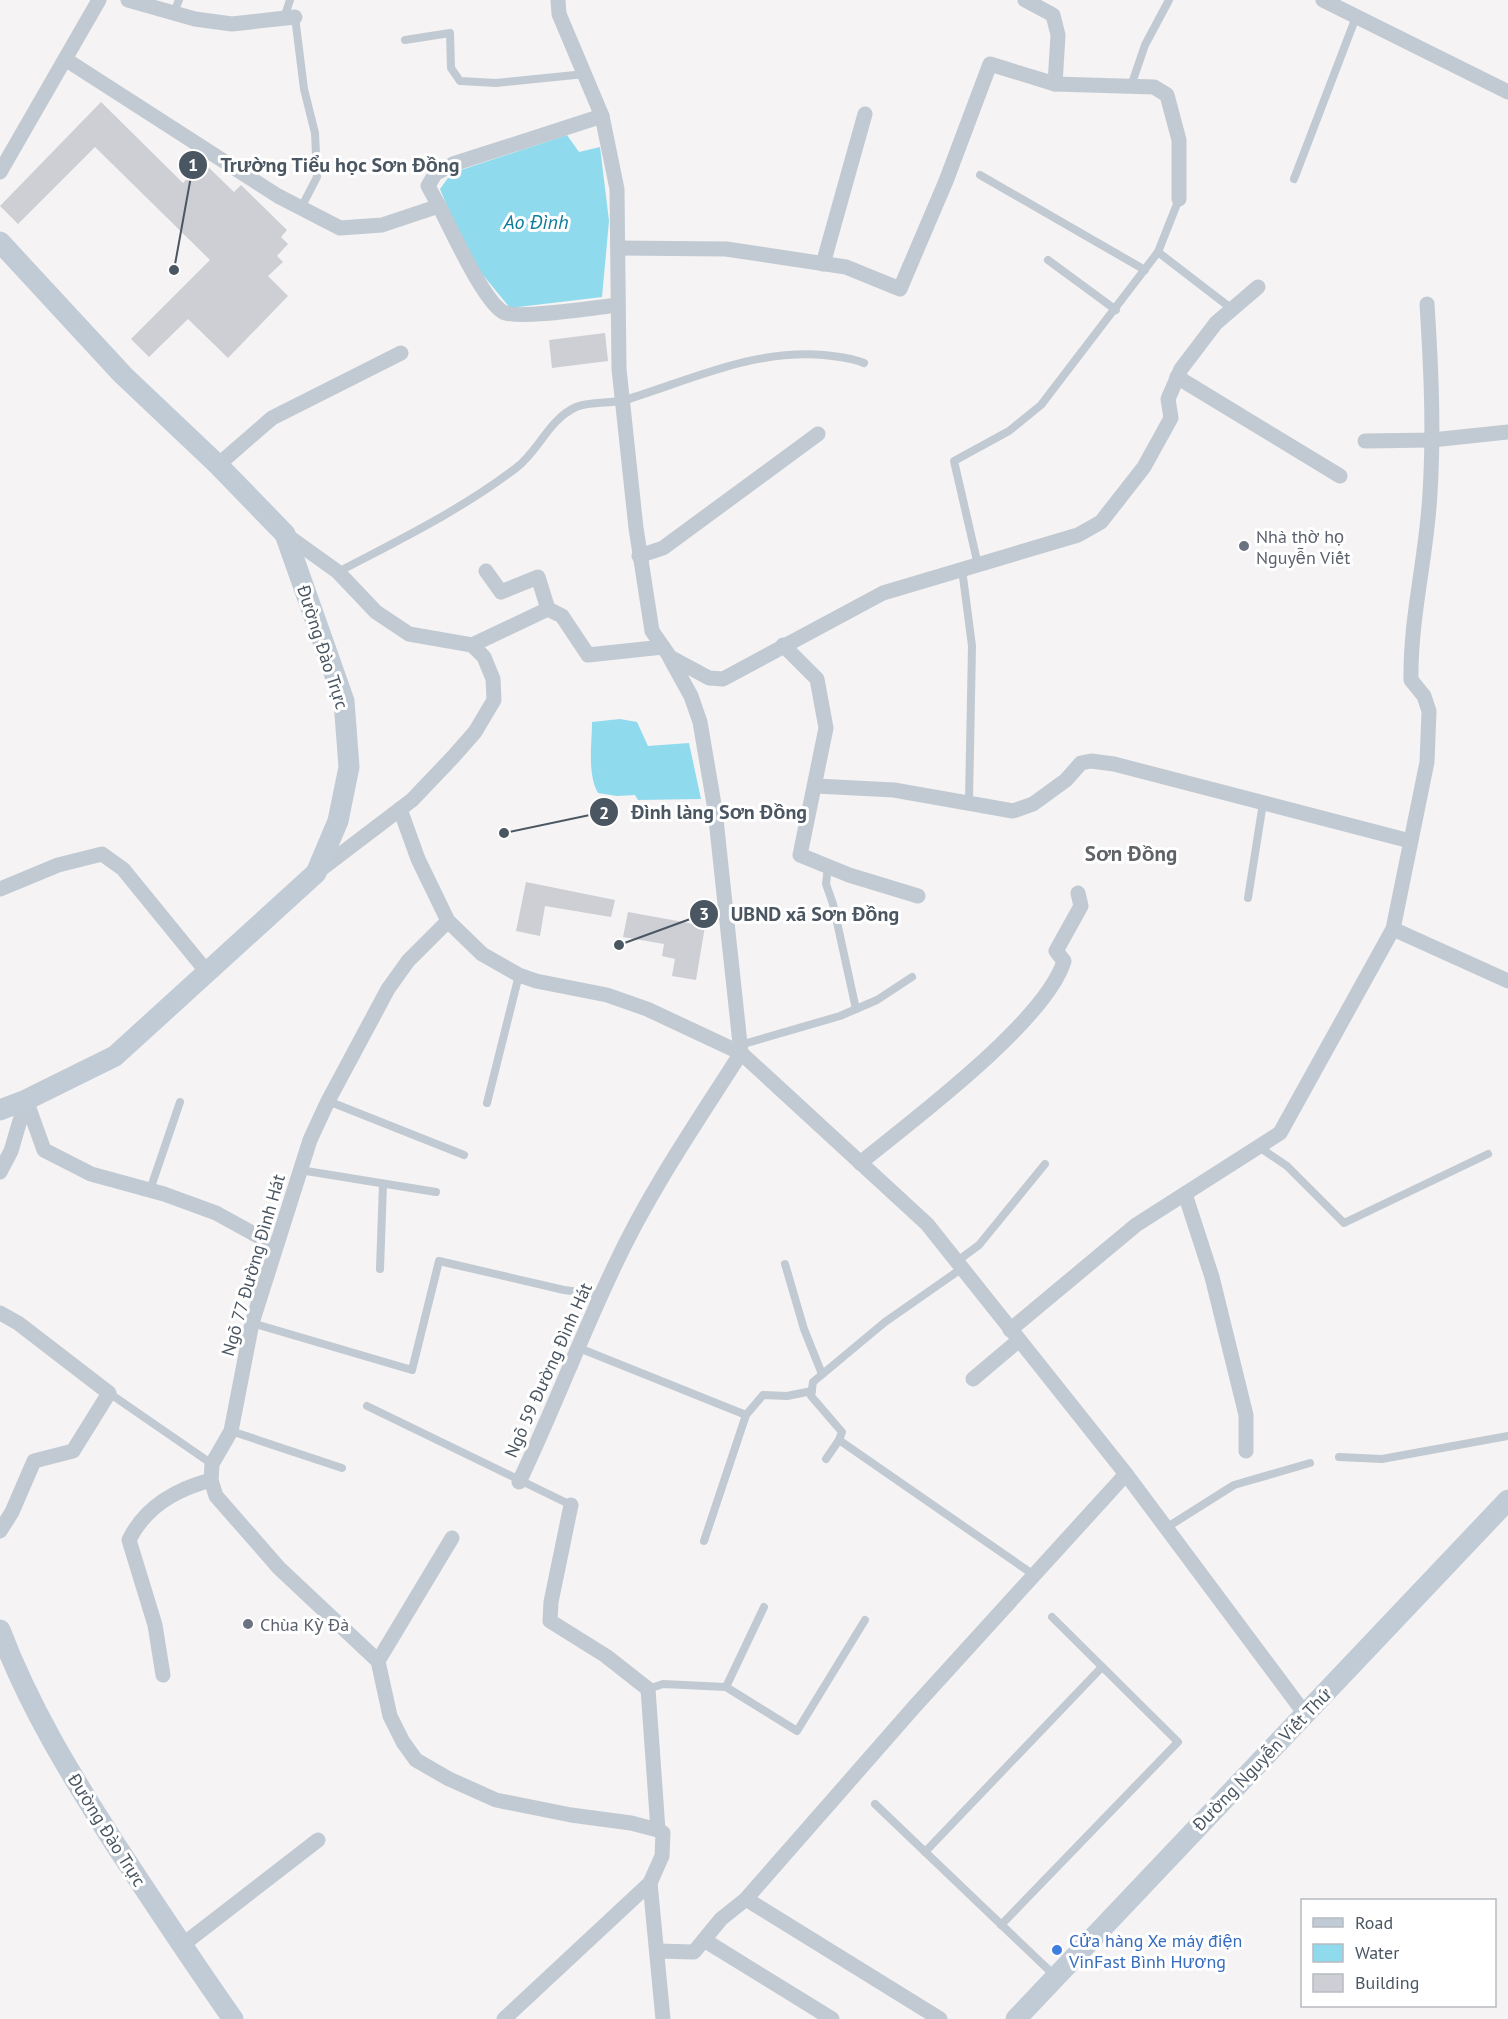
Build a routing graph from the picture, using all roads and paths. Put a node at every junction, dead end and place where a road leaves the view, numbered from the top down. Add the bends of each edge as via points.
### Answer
1 (99, 0) edge
2 (129, 0) edge
3 (290, 0) edge
4 (558, 0) edge
5 (1025, 0) edge
6 (1168, 0) edge
7 (1323, 0) edge
8 (177, 6) edge
9 (1356, 17) junction
10 (290, 18) junction
11 (405, 40) dead end
12 (66, 59) junction
13 (585, 74) junction
14 (1055, 84) junction
15 (1131, 87) junction
16 (1508, 92) edge
17 (865, 114) dead end
18 (602, 116) junction
19 (0, 172) edge
20 (980, 175) dead end
21 (1294, 179) dead end
22 (1179, 199) joint
23 (439, 206) junction
24 (301, 208) junction
25 (0, 242) edge
26 (618, 248) junction
27 (1158, 252) junction
28 (1048, 260) dead end
29 (823, 264) junction
30 (1145, 270) junction
31 (1258, 287) dead end
32 (1427, 304) dead end
33 (618, 305) junction
34 (1232, 309) junction
35 (1116, 310) junction
36 (401, 353) dead end
37 (864, 363) dead end
38 (1177, 377) junction
39 (622, 401) junction
40 (1508, 432) edge
41 (818, 434) dead end
42 (1432, 440) junction
43 (1365, 441) dead end
44 (218, 465) junction
45 (1340, 476) dead end
46 (285, 534) junction
47 (639, 555) junction
48 (978, 565) junction
49 (962, 569) junction
50 (486, 571) dead end
51 (338, 572) junction
52 (548, 609) junction
53 (472, 645) junction
54 (783, 645) junction
55 (667, 652) junction
56 (816, 786) junction
57 (969, 801) junction
58 (1263, 803) junction
59 (400, 809) junction
60 (1410, 841) junction
61 (828, 866) junction
62 (316, 873) junction
63 (0, 889) edge
64 (1078, 893) dead end
65 (918, 896) dead end
66 (1248, 898) dead end
67 (448, 921) junction
68 (1393, 929) junction
69 (207, 972) junction
70 (519, 975) junction
71 (912, 977) dead end
72 (1508, 981) edge
73 (856, 1009) junction
74 (741, 1049) junction
75 (26, 1100) junction
76 (328, 1101) junction
77 (180, 1102) dead end
78 (487, 1104) dead end
79 (0, 1110) edge
80 (1259, 1147) junction
81 (1488, 1154) dead end
82 (464, 1155) dead end
83 (860, 1163) junction
84 (1045, 1164) dead end
85 (300, 1170) junction
86 (0, 1172) edge
87 (382, 1184) junction
88 (150, 1190) junction
89 (436, 1192) dead end
90 (1185, 1194) junction
91 (274, 1248) junction
92 (785, 1264) dead end
93 (959, 1265) junction
94 (380, 1269) dead end
95 (602, 1296) junction
96 (0, 1313) edge
97 (252, 1323) junction
98 (1014, 1336) junction
99 (579, 1348) junction
100 (822, 1374) junction
101 (973, 1379) dead end
102 (812, 1391) junction
103 (109, 1393) junction
104 (367, 1406) dead end
105 (746, 1415) junction
106 (231, 1431) junction
107 (1508, 1436) edge
108 (839, 1440) junction
109 (1246, 1451) dead end
110 (1339, 1456) dead end
111 (826, 1459) dead end
112 (1310, 1463) dead end
113 (212, 1464) junction
114 (342, 1468) dead end
115 (1126, 1474) junction
116 (211, 1480) junction
117 (519, 1482) junction
118 (1508, 1500) edge
119 (570, 1505) joint
120 (1166, 1528) junction
121 (0, 1531) edge
122 (452, 1538) dead end
123 (704, 1541) dead end
124 (1034, 1575) junction
125 (764, 1607) dead end
126 (1052, 1617) dead end
127 (865, 1620) dead end
128 (0, 1630) edge
129 (378, 1661) junction
130 (1102, 1667) junction
131 (163, 1675) dead end
132 (726, 1687) junction
133 (648, 1689) junction
134 (1305, 1714) junction
135 (875, 1804) dead end
136 (658, 1830) junction
137 (318, 1840) dead end
138 (925, 1852) junction
139 (650, 1883) junction
140 (746, 1899) junction
141 (1001, 1924) junction
142 (704, 1940) junction
143 (181, 1946) junction
144 (657, 1951) junction
145 (1055, 1976) junction
146 (233, 2019) edge
147 (504, 2019) edge
148 (663, 2019) edge
149 (832, 2019) edge
150 (940, 2019) edge
151 (1016, 2019) edge

1 - 12 street
2 - 8 street
3 - 10 lane
4 - 13 street via 559,14
5 - 14 street via 1053,15 1059,35
6 - 15 lane via 1145,45
7 - 9 street
8 - 10 street via 195,19 232,24
9 - 16 street
9 - 21 lane
10 - 24 lane via 315,133 317,177
11 - 13 lane via 450,33 451,68 460,81 496,83
12 - 19 street
12 - 24 street
13 - 18 street
14 - 15 street
14 - 29 street via 990,64 900,289 846,267
15 - 22 street via 1154,87 1167,96 1179,140
17 - 29 street
18 - 23 street via 453,164 435,174 428,186
18 - 26 street via 617,189
20 - 30 lane
22 - 27 lane
23 - 24 street via 382,225 358,228 340,228
23 - 33 street via 484,289 505,314
25 - 44 street, Đường Đào Trực via 123,375
26 - 29 street via 726,249
26 - 33 street
27 - 30 lane
27 - 34 lane
28 - 35 lane
30 - 35 lane
31 - 34 street
32 - 42 street
33 - 39 street
34 - 38 street via 1215,323
35 - 48 lane via 1041,405 1009,431 954,461
36 - 44 street via 272,418
37 - 39 lane via 833,356 780,355 732,363
38 - 45 street
38 - 48 street via 1168,399 1171,418 1144,467 1101,522 1078,535
39 - 47 street
39 - 51 lane via 576,407 556,419 517,467 437,520
40 - 42 street
41 - 47 street via 663,548
42 - 43 street
42 - 60 street via 1430,494 1410,648 1411,680 1424,696 1429,711 1427,762
44 - 46 street, Đường Đào Trực
46 - 51 street
46 - 62 street, Đường Đào Trực via 344,701 349,767 338,821
47 - 55 street via 652,631
48 - 49 street
49 - 54 street via 883,592
49 - 57 lane via 972,646
50 - 52 street via 501,592 538,578
51 - 53 street via 376,612 409,634
52 - 53 street
52 - 55 street via 562,616 588,655
53 - 59 street via 489,668 494,700 475,732
54 - 55 street via 723,679 709,678
54 - 56 street via 817,679 826,728
55 - 74 street via 700,722 715,810
56 - 57 street via 894,790
56 - 61 street via 800,855
57 - 58 street via 1013,811 1033,804 1066,780 1081,763 1091,761
58 - 60 street
58 - 66 lane
59 - 62 street
59 - 67 street via 418,859
60 - 68 street
61 - 65 street
61 - 73 lane via 826,884
62 - 69 street, Đường Đào Trực
63 - 69 street via 58,865 102,854 123,869
64 - 83 street via 1081,906 1056,951 1065,961 1062,970 1034,1010 994,1052
67 - 70 street via 482,954
67 - 76 street, Ngõ 77 Đường Đình Hát via 419,948 388,989
68 - 72 street
68 - 80 street via 1280,1134
69 - 75 street, Đường Đào Trực via 115,1056
70 - 74 street via 608,995
70 - 78 lane
71 - 73 lane
73 - 74 lane
74 - 83 street
74 - 95 street, Ngõ 59 Đường Đình Hát via 659,1182
75 - 79 street, Đường Đào Trực
75 - 86 street via 11,1151
75 - 88 street via 44,1150 91,1174
76 - 82 lane
76 - 85 street, Ngõ 77 Đường Đình Hát
77 - 88 lane
80 - 81 lane via 1287,1166 1344,1223
80 - 90 street
83 - 93 street via 927,1224
84 - 93 lane
85 - 87 lane
85 - 91 street, Ngõ 77 Đường Đình Hát
87 - 89 lane
87 - 94 lane
88 - 91 street via 216,1213
90 - 98 street via 1136,1225
90 - 109 street via 1212,1277 1246,1415
91 - 97 street, Ngõ 77 Đường Đình Hát
92 - 100 lane
93 - 98 street
93 - 100 lane
95 - 97 lane via 439,1261 412,1370
95 - 99 street, Ngõ 59 Đường Đình Hát
96 - 103 street
97 - 106 street, Ngõ 77 Đường Đình Hát
98 - 101 street
98 - 115 street
99 - 105 lane
99 - 117 street, Ngõ 59 Đường Đình Hát
100 - 102 lane via 813,1382
102 - 105 lane via 763,1395
102 - 108 lane via 811,1396 842,1432
103 - 113 lane
103 - 121 street via 73,1451 34,1461
104 - 117 lane
105 - 123 lane
106 - 113 street, Ngõ 77 Đường Đình Hát
106 - 114 lane
107 - 110 lane via 1382,1459
108 - 111 lane
108 - 124 lane
112 - 120 lane via 1234,1485
113 - 116 street, Ngõ 77 Đường Đình Hát
115 - 120 street
115 - 124 street
116 - 129 street via 216,1496 279,1568
116 - 131 street via 181,1488 161,1502 135,1528 129,1540 155,1625
117 - 119 lane, Ngõ 59 Đường Đình Hát
118 - 134 street, Đường Nguyễn Viết Thứ
119 - 133 street, Ngõ 59 Đường Đình Hát via 550,1621 606,1656
120 - 134 street
122 - 129 street
124 - 140 street
125 - 132 lane
126 - 130 lane
127 - 132 lane via 797,1731
128 - 143 street, Đường Đào Trực via 40,1721
129 - 136 street via 390,1716 416,1760 496,1800
130 - 138 lane
130 - 141 lane via 1178,1742
132 - 133 lane via 663,1684
133 - 136 street
134 - 145 street, Đường Nguyễn Viết Thứ
135 - 138 lane
136 - 139 street via 663,1833 662,1856
137 - 143 street
138 - 141 lane
139 - 144 street
139 - 147 street
140 - 142 street via 721,1919
140 - 150 street
141 - 145 lane
142 - 144 street via 694,1952
142 - 149 street
143 - 146 street, Đường Đào Trực
144 - 148 street
145 - 151 street, Đường Nguyễn Viết Thứ

